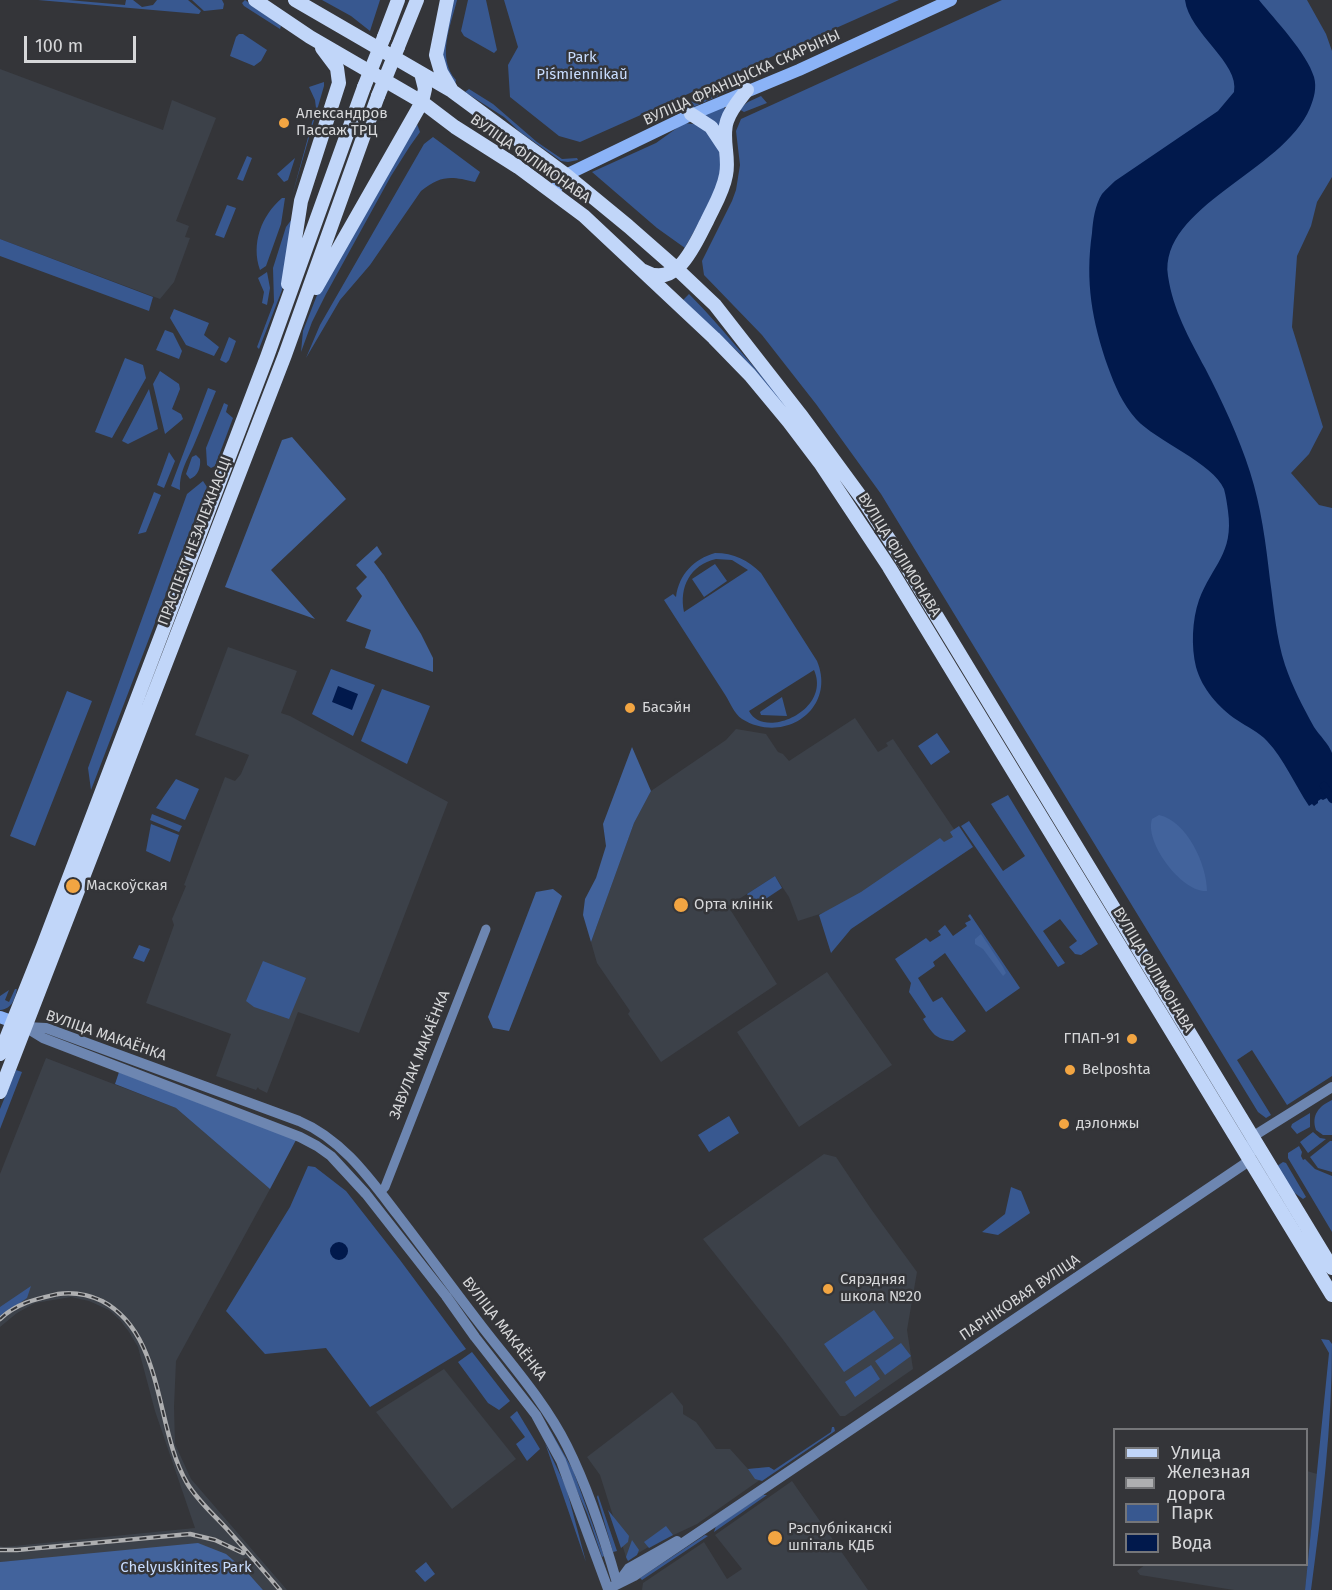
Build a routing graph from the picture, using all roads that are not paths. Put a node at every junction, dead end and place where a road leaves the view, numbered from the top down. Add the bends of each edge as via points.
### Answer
1 (255, 0) edge
2 (295, 0) edge
3 (313, 0) edge
4 (392, 0) edge
5 (398, 0) edge
6 (417, 0) edge
7 (447, 0) edge
8 (951, 0) edge
9 (348, 29) junction
10 (386, 32) junction
11 (310, 37) junction
12 (421, 73) junction
13 (747, 90) junction
14 (452, 91) junction
15 (422, 102) junction
16 (691, 114) junction
17 (727, 152) junction
18 (566, 175) junction
19 (553, 192) junction
20 (677, 269) junction
21 (642, 270) junction
22 (284, 309) junction
23 (294, 328) junction
24 (832, 455) junction
25 (820, 464) junction
26 (1020, 755) junction
27 (1008, 763) junction
28 (1070, 836) junction
29 (1057, 844) junction
30 (486, 928) dead end
31 (1160, 986) junction
32 (1147, 993) junction
33 (13, 1022) edge
34 (0, 1054) edge
35 (1332, 1087) edge
36 (0, 1092) edge
37 (316, 1129) junction
38 (1252, 1137) junction
39 (310, 1142) junction
40 (1249, 1161) junction
41 (380, 1192) junction
42 (1332, 1268) edge
43 (1332, 1295) edge
44 (533, 1391) junction
45 (523, 1399) junction
46 (613, 1588) edge

1 - 11 main road, ВУЛІЦА ФІЛІМОНАВА
2 - 9 main road, ВУЛІЦА ФІЛІМОНАВА
3 - 9 main road
4 - 10 main road
5 - 10 main road, ПРАСПЕКТ НЕЗАЛЕЖНАСЦІ
6 - 23 main road, ПРАСПЕКТ НЕЗАЛЕЖНАСЦІ, bridge
7 - 14 main road via 436,55
8 - 13 main road, ВУЛІЦА ФРАНЦЫСКА СКАРЫНЫ
9 - 12 main road, ВУЛІЦА ФІЛІМОНАВА
10 - 22 main road, ПРАСПЕКТ НЕЗАЛЕЖНАСЦІ, bridge
11 - 15 main road, ВУЛІЦА ФІЛІМОНАВА
11 - 22 main road via 334,63 339,83 301,201
12 - 14 main road, ВУЛІЦА ФІЛІМОНАВА
12 - 15 main road via 425,89
13 - 16 main road, ВУЛІЦА ФРАНЦЫСКА СКАРЫНЫ
13 - 17 main road via 728,118 724,136
14 - 18 main road, ВУЛІЦА ФІЛІМОНАВА
15 - 19 main road, ВУЛІЦА ФІЛІМОНАВА
15 - 23 main road
16 - 17 main road via 714,131
16 - 18 main road, ВУЛІЦА ФРАНЦЫСКА СКАРЫНЫ
17 - 20 main road via 722,191 690,253
18 - 19 main road, ВУЛІЦА ФРАНЦЫСКА СКАРЫНЫ
18 - 20 main road, ВУЛІЦА ФІЛІМОНАВА
19 - 21 main road, ВУЛІЦА ФІЛІМОНАВА
20 - 21 main road via 659,276
20 - 24 main road, ВУЛІЦА ФІЛІМОНАВА via 715,305
21 - 25 main road, ВУЛІЦА ФІЛІМОНАВА via 736,359
22 - 33 main road, ПРАСПЕКТ НЕЗАЛЕЖНАСЦІ
23 - 33 main road, ПРАСПЕКТ НЕЗАЛЕЖНАСЦІ
24 - 25 main road
24 - 26 main road, ВУЛІЦА ФІЛІМОНАВА via 902,559
25 - 27 main road, ВУЛІЦА ФІЛІМОНАВА via 889,567
26 - 27 main road
26 - 28 main road, ВУЛІЦА ФІЛІМОНАВА
27 - 29 main road, ВУЛІЦА ФІЛІМОНАВА
28 - 29 main road
28 - 31 main road, ВУЛІЦА ФІЛІМОНАВА
29 - 32 main road, ВУЛІЦА ФІЛІМОНАВА
30 - 41 street, ЗАВУЛАК МАКАЁНКА
31 - 32 main road
31 - 38 main road, ВУЛІЦА ФІЛІМОНАВА
32 - 40 main road, ВУЛІЦА ФІЛІМОНАВА
33 - 34 main road, ПРАСПЕКТ НЕЗАЛЕЖНАСЦІ
33 - 36 main road, ПРАСПЕКТ НЕЗАЛЕЖНАСЦІ
33 - 37 street, ВУЛІЦА МАКАЁНКА via 46,1028
33 - 39 street, ВУЛІЦА МАКАЁНКА via 43,1038
35 - 38 street
37 - 39 street
37 - 41 street, ВУЛІЦА МАКАЁНКА via 337,1144
38 - 40 street
38 - 42 main road, ВУЛІЦА ФІЛІМОНАВА
39 - 45 street, ВУЛІЦА МАКАЁНКА via 331,1156 366,1194
40 - 43 main road, ВУЛІЦА ФІЛІМОНАВА
40 - 46 street, ПАРНІКОВАЯ ВУЛІЦА
41 - 44 street, ВУЛІЦА МАКАЁНКА
44 - 45 street
44 - 46 street, ВУЛІЦА МАКАЁНКА via 555,1425 592,1504
45 - 46 street, ВУЛІЦА МАКАЁНКА via 561,1461

